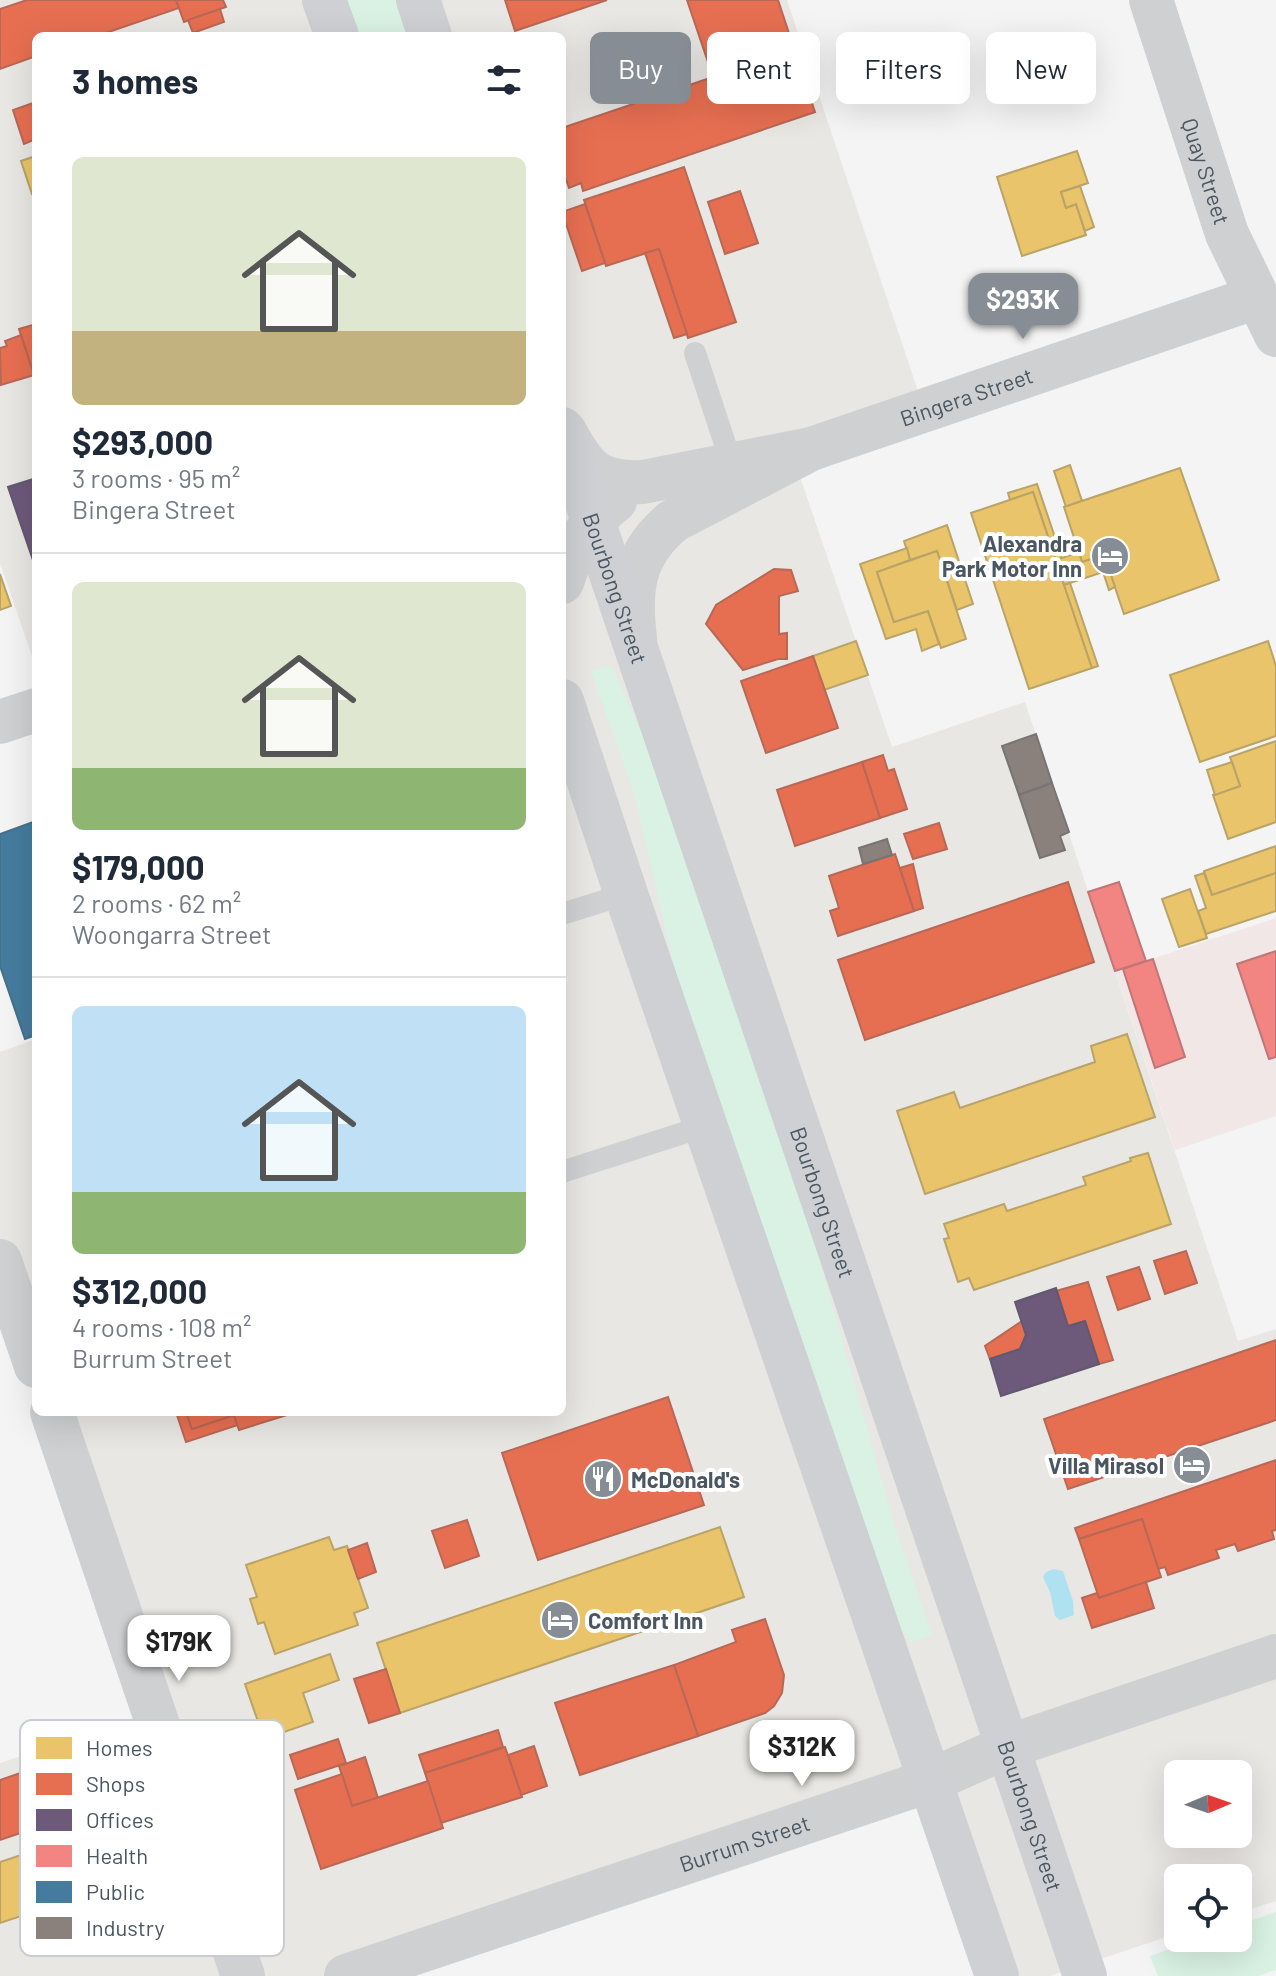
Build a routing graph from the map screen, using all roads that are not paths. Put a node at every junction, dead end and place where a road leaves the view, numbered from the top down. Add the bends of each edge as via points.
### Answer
1 (324, 0) edge
2 (418, 0) edge
3 (1151, 0) edge
4 (336, 32) edge
5 (429, 32) edge
6 (1270, 307) edge
7 (695, 353) dead end
8 (566, 434) edge
9 (566, 440) edge
10 (811, 449) junction
11 (732, 465) junction
12 (643, 482) junction
13 (594, 522) junction
14 (566, 573) edge
15 (636, 647) junction
16 (32, 711) edge
17 (566, 713) edge
18 (0, 722) edge
19 (626, 894) junction
20 (566, 913) edge
21 (705, 1126) junction
22 (566, 1171) edge
23 (0, 1261) edge
24 (32, 1354) edge
25 (53, 1416) edge
26 (1276, 1656) edge
27 (156, 1720) edge
28 (1007, 1747) junction
29 (929, 1781) junction
30 (236, 1956) edge
31 (243, 1976) edge
32 (346, 1976) edge
33 (997, 1976) edge
34 (1085, 1976) edge

1 - 4 main road
2 - 5 main road
3 - 6 street, Quay Street via 1227,234
6 - 10 street, Bingera Street
7 - 11 lane
8 - 12 street, Bingera Street via 599,476
9 - 13 main road, Bourbong Street
10 - 11 street, Bingera Street
10 - 15 street, Bingera Street via 660,532 646,550 632,590
11 - 12 street, Bingera Street
12 - 13 street via 606,507
13 - 14 street
13 - 15 main road, Bourbong Street
15 - 28 main road, Bourbong Street
16 - 18 street
17 - 19 main road
19 - 20 lane
19 - 21 main road
21 - 22 lane
21 - 29 main road
23 - 24 street
25 - 27 street
26 - 28 street, Burrum Street
28 - 29 street, Burrum Street
28 - 34 main road, Bourbong Street
29 - 32 street, Burrum Street
29 - 33 main road
30 - 31 street

